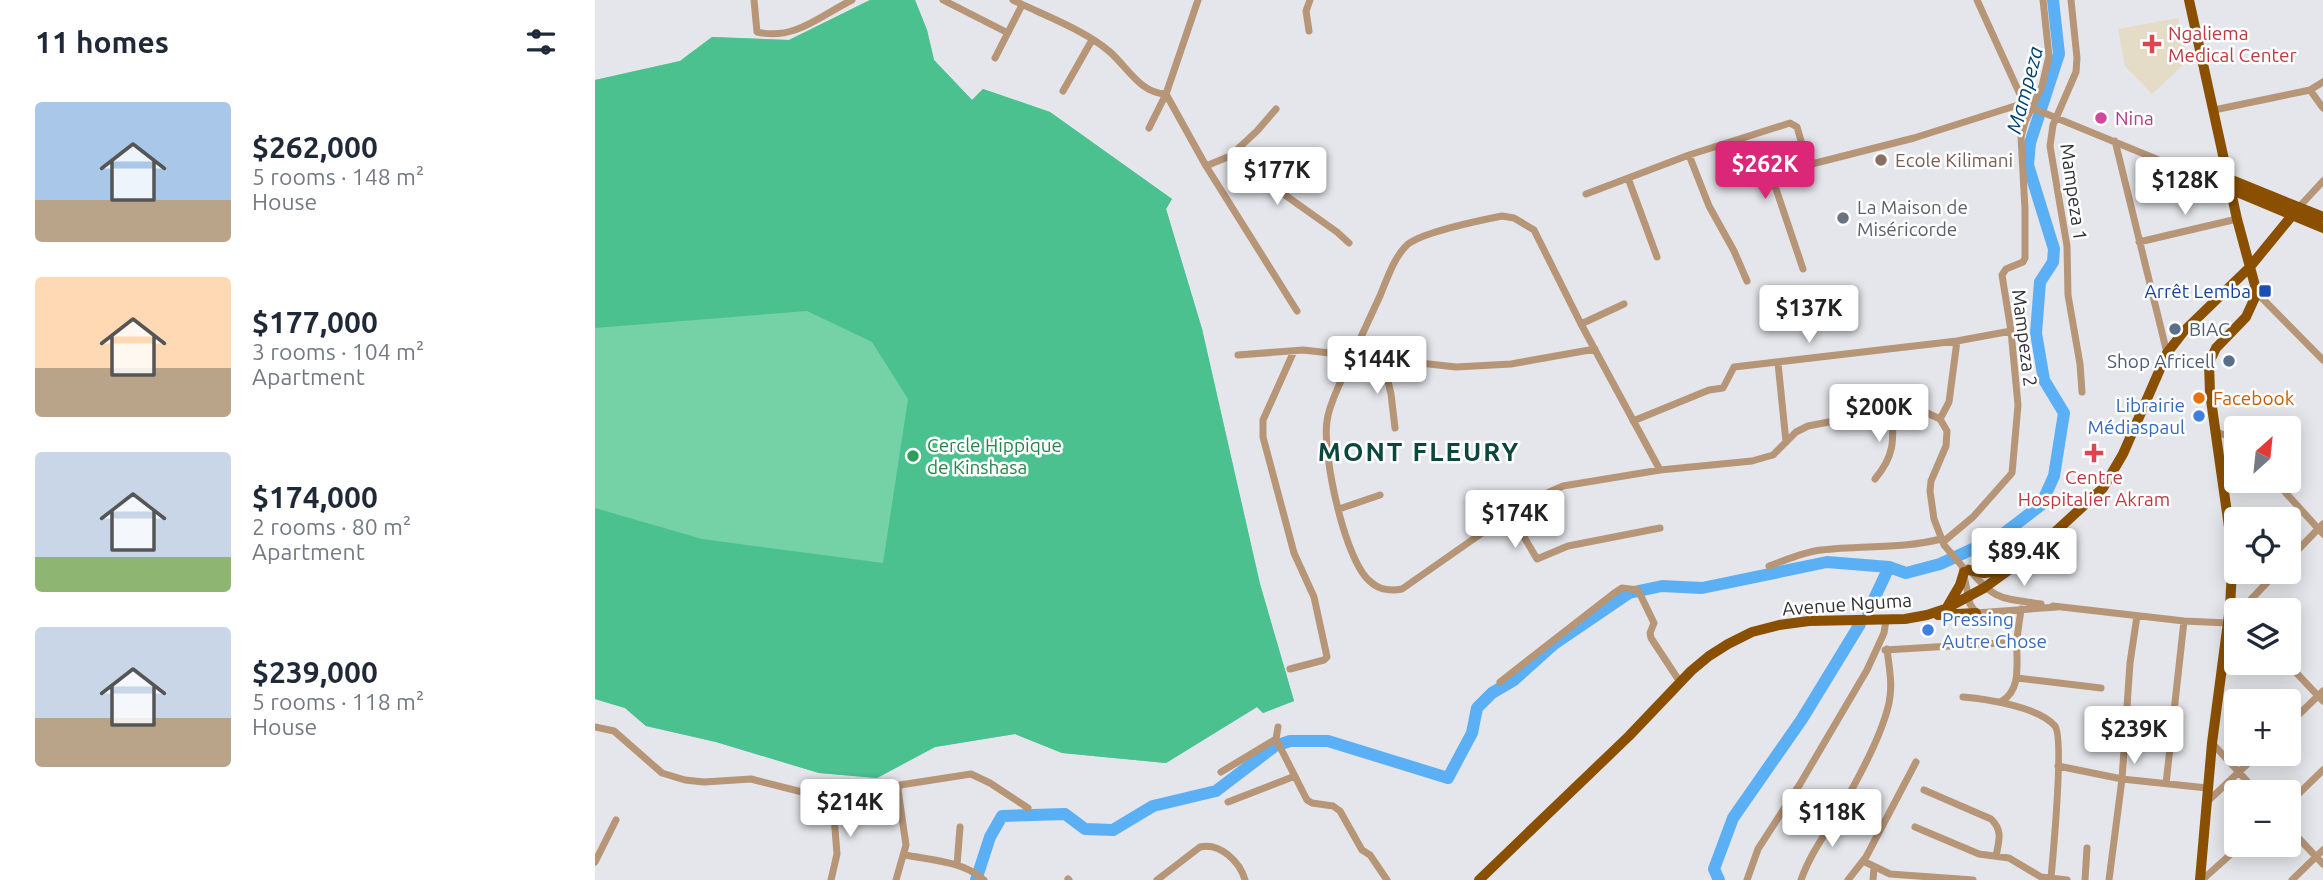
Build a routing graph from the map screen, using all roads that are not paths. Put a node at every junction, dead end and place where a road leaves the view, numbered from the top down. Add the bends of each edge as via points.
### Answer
1 (754, 0) edge
2 (852, 0) edge
3 (943, 0) edge
4 (1013, 0) edge
5 (1198, 0) edge
6 (1310, 0) edge
7 (1977, 0) edge
8 (2043, 0) edge
9 (2071, 0) edge
10 (2189, 0) edge
11 (1022, 5) junction
12 (1309, 31) dead end
13 (1008, 33) junction
14 (1092, 40) junction
15 (995, 58) dead end
16 (2323, 82) edge
17 (2310, 90) junction
18 (1063, 92) dead end
19 (1166, 94) junction
20 (2023, 101) junction
21 (2323, 108) edge
22 (1276, 109) dead end
23 (2034, 109) junction
24 (2214, 110) junction
25 (2055, 117) junction
26 (1149, 128) dead end
27 (2115, 141) junction
28 (1689, 155) junction
29 (1230, 156) junction
30 (1808, 165) junction
31 (1206, 166) junction
32 (2199, 177) junction
33 (1628, 178) junction
34 (2229, 178) junction
35 (2323, 181) edge
36 (2232, 190) junction
37 (1586, 194) dead end
38 (2296, 211) junction
39 (2323, 217) edge
40 (2237, 219) junction
41 (2323, 228) edge
42 (2139, 242) junction
43 (1349, 243) dead end
44 (1657, 257) dead end
45 (2249, 268) junction
46 (1803, 270) dead end
47 (1747, 281) dead end
48 (2257, 293) junction
49 (1624, 304) dead end
50 (1297, 311) dead end
51 (1581, 324) junction
52 (2011, 331) junction
53 (1957, 341) junction
54 (1595, 349) junction
55 (1294, 351) junction
56 (2167, 353) junction
57 (1238, 355) dead end
58 (1352, 356) junction
59 (1383, 360) junction
60 (2323, 360) edge
61 (1778, 363) junction
62 (2082, 392) dead end
63 (1892, 413) junction
64 (1940, 419) junction
65 (1633, 421) junction
66 (1395, 428) dead end
67 (2216, 432) junction
68 (2224, 435) edge
69 (1786, 442) junction
70 (1660, 470) junction
71 (1875, 479) dead end
72 (2287, 494) edge
73 (1380, 495) dead end
74 (1339, 509) junction
75 (1510, 513) junction
76 (1660, 528) dead end
77 (2321, 529) edge
78 (1944, 543) junction
79 (2301, 548) edge
80 (1769, 565) dead end
81 (1965, 568) junction
82 (2010, 569) junction
83 (2265, 584) edge
84 (1984, 588) junction
85 (1968, 597) junction
86 (2229, 598) edge
87 (2252, 598) edge
88 (2057, 607) junction
89 (1945, 609) junction
90 (2021, 609) junction
91 (1976, 613) junction
92 (1927, 615) junction
93 (2137, 615) junction
94 (1886, 620) junction
95 (2184, 621) junction
96 (2224, 623) edge
97 (2017, 642) junction
98 (1887, 649) junction
99 (1877, 650) junction
100 (2224, 651) edge
101 (1290, 669) dead end
102 (2299, 675) edge
103 (2017, 678) junction
104 (1500, 682) dead end
105 (1680, 682) junction
106 (2101, 688) dead end
107 (2321, 696) edge
108 (1963, 697) dead end
109 (2002, 701) junction
110 (2301, 714) edge
111 (595, 727) edge
112 (1278, 727) dead end
113 (1278, 741) junction
114 (2211, 743) junction
115 (1916, 762) dead end
116 (2058, 766) junction
117 (2246, 766) edge
118 (2323, 771) edge
119 (1221, 772) dead end
120 (2240, 772) junction
121 (1295, 776) junction
122 (2122, 779) junction
123 (2247, 780) edge
124 (2166, 784) junction
125 (2207, 788) junction
126 (1924, 790) dead end
127 (2301, 792) edge
128 (1228, 802) dead end
129 (2207, 803) junction
130 (1028, 808) dead end
131 (616, 820) dead end
132 (960, 827) dead end
133 (1915, 827) dead end
134 (2301, 841) edge
135 (2087, 848) dead end
136 (2323, 850) edge
137 (905, 855) junction
138 (1996, 856) junction
139 (2227, 857) edge
140 (2316, 857) junction
141 (1863, 861) junction
142 (595, 862) edge
143 (2323, 864) edge
144 (957, 865) junction
145 (1874, 868) junction
146 (1889, 877) edge
147 (1908, 877) edge
148 (2051, 878) junction
149 (2041, 879) edge
150 (831, 880) edge
151 (896, 880) edge
152 (984, 880) edge
153 (1157, 880) edge
154 (1245, 880) edge
155 (1387, 880) edge
156 (1479, 880) edge
157 (1747, 880) edge
158 (1801, 880) edge
159 (1848, 880) edge
160 (1873, 880) edge
161 (1973, 880) edge
162 (2067, 880) edge
163 (2085, 880) edge
164 (2109, 880) edge
165 (2201, 880) edge
166 (2292, 880) edge

1 - 2 street via 757,32 768,34 798,31
3 - 13 street
4 - 11 street
5 - 19 street
6 - 12 street
7 - 20 street
8 - 23 street, Mampeza 2 via 2049,56
9 - 25 street, Mampeza 1 via 2077,65
10 - 24 main road
11 - 13 street
11 - 14 street
13 - 15 street
14 - 18 street
14 - 19 street via 1145,88
16 - 17 street
17 - 21 street
17 - 24 street
19 - 26 street
19 - 31 street
20 - 23 street
20 - 30 street via 1914,138
22 - 29 street
23 - 25 street
23 - 52 street, Mampeza 2 via 2021,137 2024,260 2002,275
24 - 34 main road
25 - 27 street
25 - 62 street, Mampeza 1 via 2050,146 2067,246 2068,295
27 - 32 street
27 - 42 street
28 - 30 street via 1790,123 1797,127
28 - 33 street
28 - 47 street
29 - 31 street
29 - 43 street
30 - 46 street via 1773,180
31 - 50 street
32 - 34 street
32 - 36 street
33 - 37 street
33 - 44 street
34 - 36 main road
34 - 38 main road
35 - 38 street
36 - 38 main road
36 - 40 main road
38 - 39 main road
38 - 41 main road
38 - 45 main road, Avenue Nguma
40 - 42 street
40 - 45 main road
42 - 56 street
45 - 48 main road
45 - 56 main road, Avenue Nguma
48 - 60 street
48 - 67 main road via 2246,317 2216,348 2209,363
49 - 51 street
51 - 54 street
51 - 58 street via 1534,230 1502,216 1406,245
52 - 53 street
52 - 78 street, Mampeza 2 via 2018,413 2012,472
53 - 61 street
53 - 64 street via 1949,402
54 - 59 street via 1467,367
54 - 65 street
55 - 57 street
55 - 58 street
55 - 101 street via 1263,421 1263,437 1294,553 1314,597 1327,657
56 - 82 main road, Avenue Nguma via 2123,454 2103,488
58 - 59 street
58 - 74 street via 1331,405 1326,434
59 - 66 street
61 - 65 street via 1734,367 1723,388
61 - 69 street
63 - 64 street via 1923,411
63 - 69 street via 1808,426
63 - 71 street via 1888,464
64 - 78 street via 1948,438 1930,491
65 - 70 street
67 - 68 street
67 - 86 main road via 2232,555
69 - 70 street via 1767,458
70 - 75 street via 1563,486
72 - 77 street
73 - 74 street
74 - 75 street via 1365,577 1395,590 1414,583
75 - 76 street via 1537,559 1568,546
77 - 79 street
78 - 80 street via 1818,550
78 - 81 street
81 - 82 main road via 1984,573
81 - 84 street
81 - 85 street
81 - 89 main road
82 - 84 main road, Avenue Nguma
83 - 87 street
84 - 85 main road, Avenue Nguma
84 - 88 street via 2003,599
85 - 89 main road, Avenue Nguma
85 - 91 street
88 - 90 street
88 - 93 street
89 - 92 main road, Avenue Nguma
90 - 91 street
90 - 97 street
91 - 92 main road
92 - 94 main road, Avenue Nguma
93 - 95 street
93 - 122 street
94 - 99 street
94 - 105 main road, Avenue Nguma via 1809,621 1752,632 1709,656
95 - 96 street
95 - 124 street
97 - 98 street
97 - 103 street
98 - 99 street
98 - 158 street via 1891,681 1880,731
99 - 157 street via 1758,849
100 - 114 main road
102 - 107 street
103 - 106 street
103 - 109 street
104 - 105 street via 1622,588 1638,591 1654,623 1651,638
105 - 156 main road, Avenue Nguma
107 - 110 street
108 - 109 street
109 - 116 street via 2056,727
111 - 150 street via 614,732 662,773 704,782 756,780 830,799 837,854
112 - 113 street
113 - 119 street
113 - 121 street
114 - 120 street
114 - 125 main road
115 - 141 street
116 - 122 street
116 - 148 street
117 - 120 street
118 - 127 street
120 - 123 street
120 - 129 street
121 - 128 street
121 - 155 street via 1309,802 1339,811
122 - 124 street
122 - 164 street
124 - 125 street
125 - 129 main road
126 - 138 street via 1998,825
129 - 165 main road
130 - 137 street via 974,775 901,784
131 - 142 street
132 - 144 street
133 - 138 street via 1979,854
134 - 140 street
135 - 163 street
136 - 140 street
137 - 144 street
137 - 151 street
138 - 149 street via 2009,858
139 - 165 street
140 - 143 street
140 - 166 street
141 - 145 street
141 - 159 street
144 - 152 street
145 - 146 street
145 - 160 street
146 - 147 street
147 - 161 street
148 - 149 street
148 - 162 street
153 - 154 street via 1207,845 1239,866

